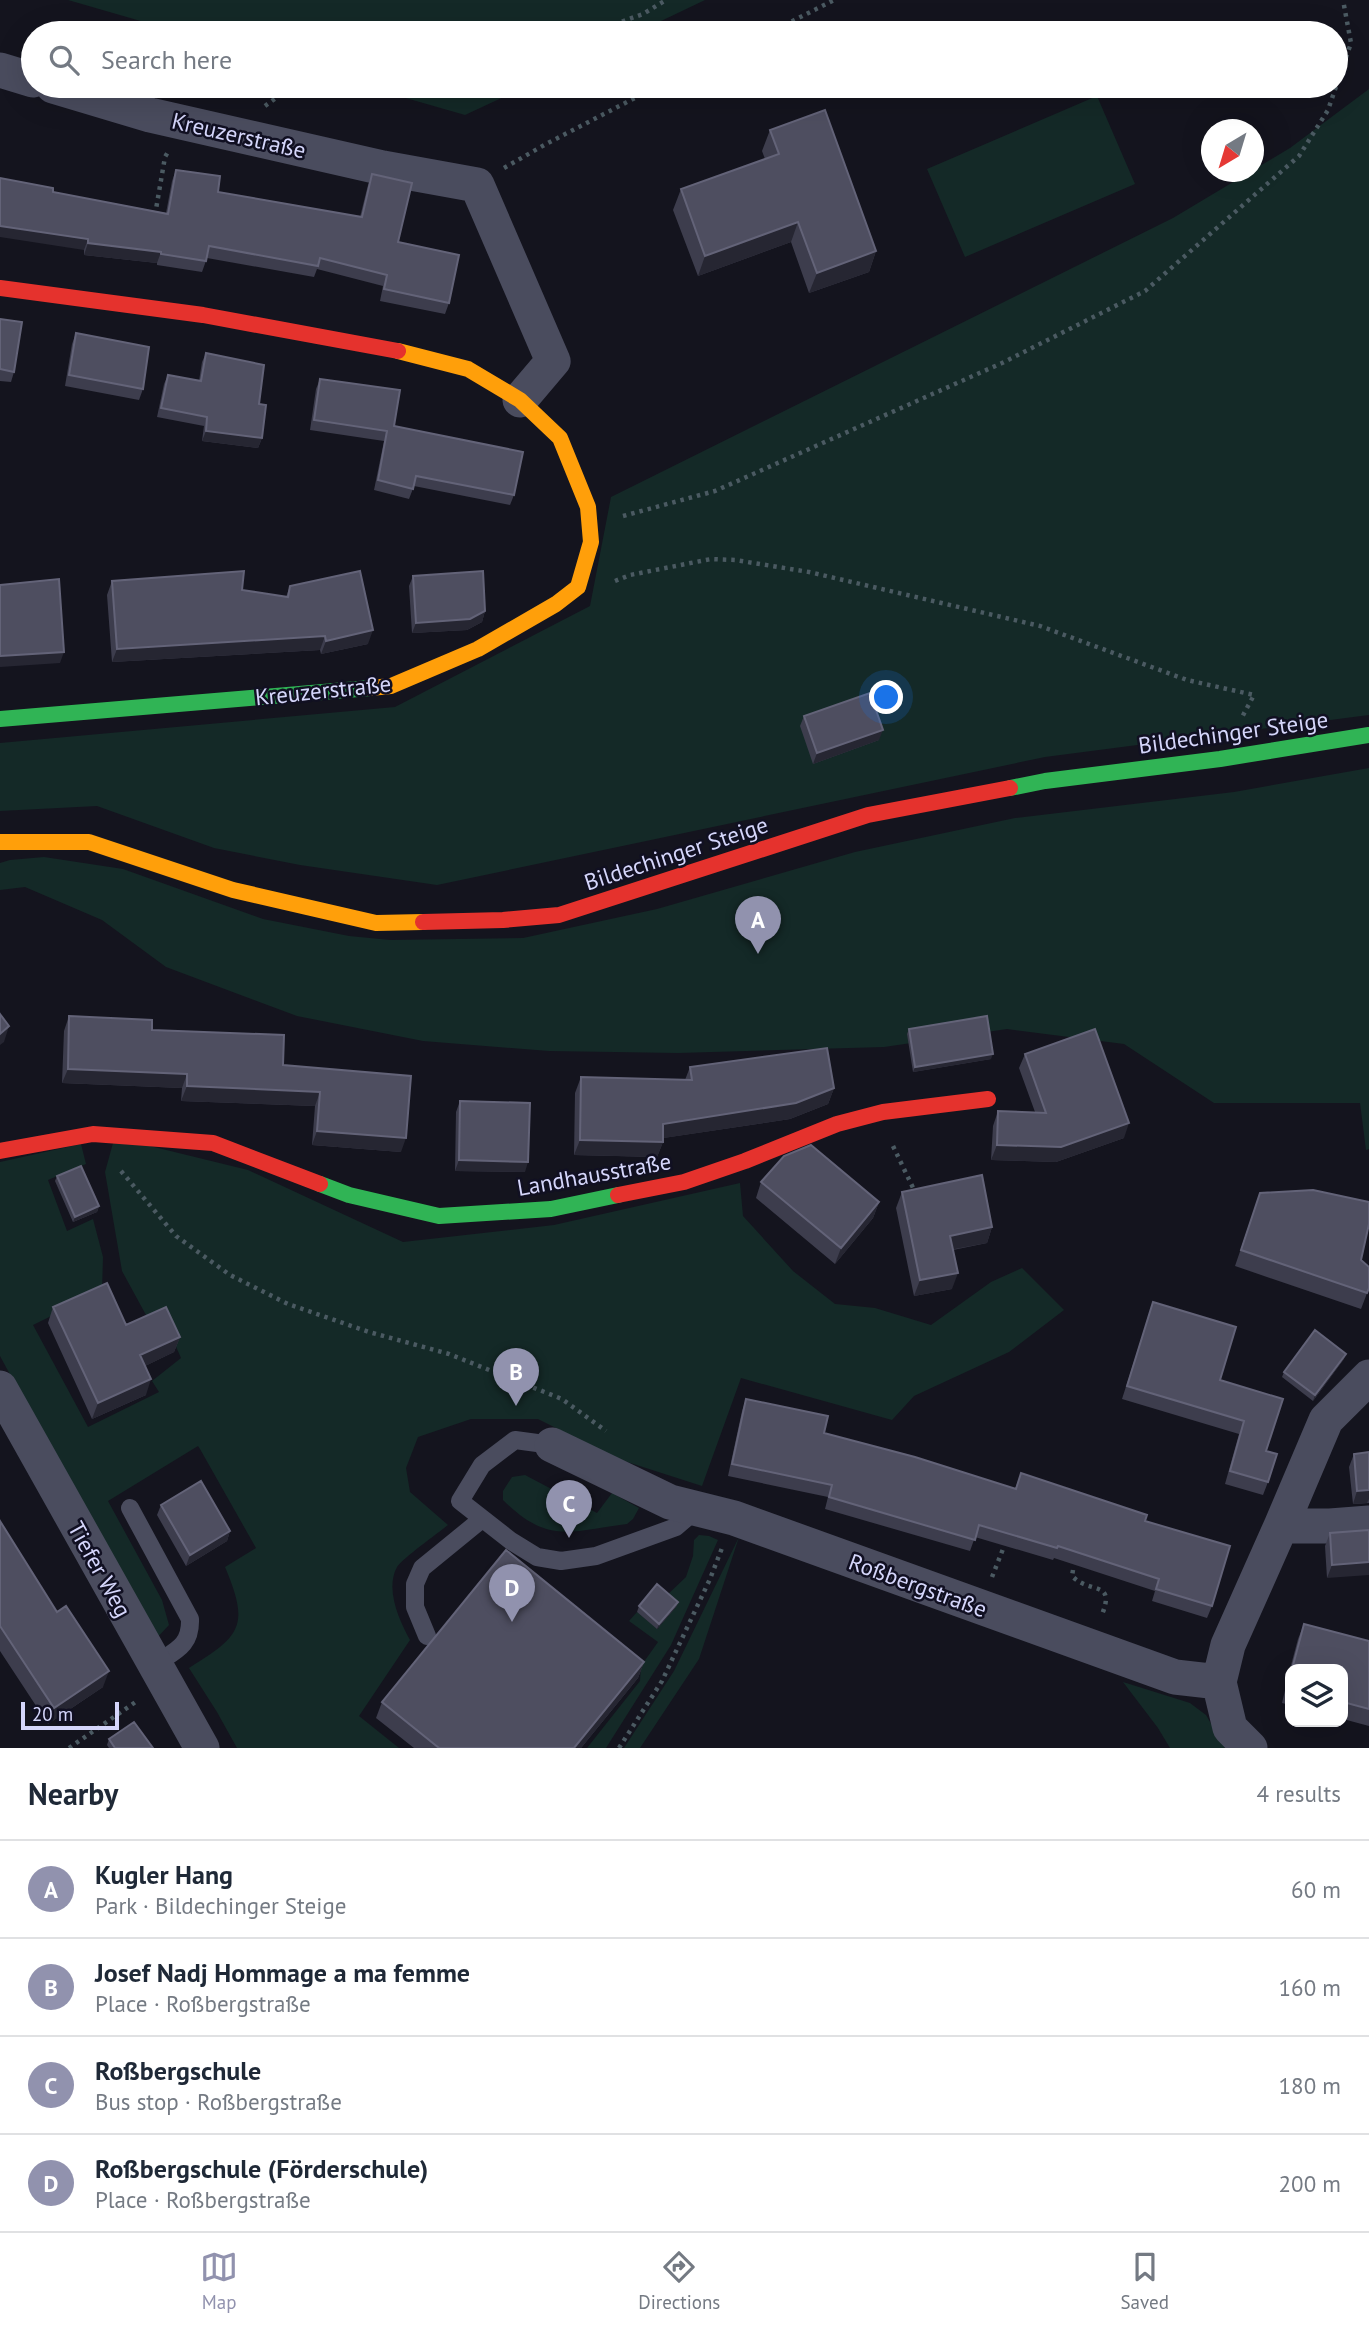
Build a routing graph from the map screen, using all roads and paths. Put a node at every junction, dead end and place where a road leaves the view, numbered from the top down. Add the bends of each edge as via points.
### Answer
1 (666, 0) edge
2 (834, 0) edge
3 (1343, 0) edge
4 (623, 21) edge
5 (793, 21) edge
6 (1347, 21) edge
7 (1348, 27) edge
8 (1348, 52) edge
9 (0, 70) edge
10 (21, 76) edge
11 (93, 98) edge
12 (635, 98) edge
13 (1332, 98) edge
14 (188, 124) junction
15 (477, 185) junction
16 (154, 223) edge
17 (0, 288) edge
18 (520, 400) junction
19 (591, 542) junction
20 (605, 584) dead end
21 (1254, 695) dead end
22 (0, 719) edge
23 (1369, 735) edge
24 (0, 842) edge
25 (988, 1099) dead end
26 (883, 1112) junction
27 (93, 1134) junction
28 (0, 1151) edge
29 (919, 1203) edge
30 (1369, 1377) edge
31 (0, 1388) edge
32 (607, 1431) dead end
33 (552, 1445) joint
34 (130, 1508) dead end
35 (698, 1508) junction
36 (734, 1518) junction
37 (482, 1519) junction
38 (1369, 1523) edge
39 (1281, 1526) junction
40 (1073, 1570) edge
41 (428, 1636) dead end
42 (1089, 1647) junction
43 (159, 1674) junction
44 (1219, 1682) junction
45 (69, 1748) edge
46 (201, 1748) edge
47 (619, 1748) edge
48 (1250, 1748) edge

1 - 4 path
2 - 5 path
3 - 6 path
7 - 8 path
9 - 10 street
11 - 14 street, Kreuzerstraße
12 - 15 path
13 - 19 path via 1299,156 1145,291 1002,363 715,491 622,517
14 - 15 street, Kreuzerstraße
14 - 16 path via 181,143 165,157
15 - 18 street via 553,361
17 - 18 street, Kreuzerstraße via 202,315 391,349 468,369
18 - 19 street, Kreuzerstraße via 561,438 588,507
19 - 22 street, Kreuzerstraße via 578,587 556,604 478,649 391,686
20 - 21 path via 711,559 797,570 1040,626 1187,680
23 - 24 street, Bildechinger Steige via 1045,781 868,815 559,915 503,920 376,922 233,890 89,842
25 - 26 street, Landhausstraße
26 - 27 street, Landhausstraße via 837,1124 684,1182 551,1209 439,1216 349,1195 213,1143
26 - 29 path via 889,1140
27 - 28 street, Landhausstraße
27 - 32 path via 176,1236 230,1275 288,1304 449,1354 562,1399
30 - 39 street via 1326,1420
31 - 43 street, Tiefer Weg
33 - 35 street, Roßbergstraße via 670,1502
33 - 37 lane via 515,1440 482,1465 460,1502
34 - 43 lane via 190,1619 184,1645
35 - 36 street, Roßbergstraße
35 - 37 lane via 676,1527 596,1556 561,1561 537,1557
36 - 42 street, Roßbergstraße
36 - 47 path via 662,1681
37 - 41 lane via 422,1568 415,1584 415,1607
38 - 39 street
39 - 44 street via 1228,1645
40 - 42 path via 1077,1581 1099,1587 1107,1598
42 - 44 street, Roßbergstraße via 1175,1677
43 - 45 path
43 - 46 street, Tiefer Weg
44 - 48 street via 1230,1728

